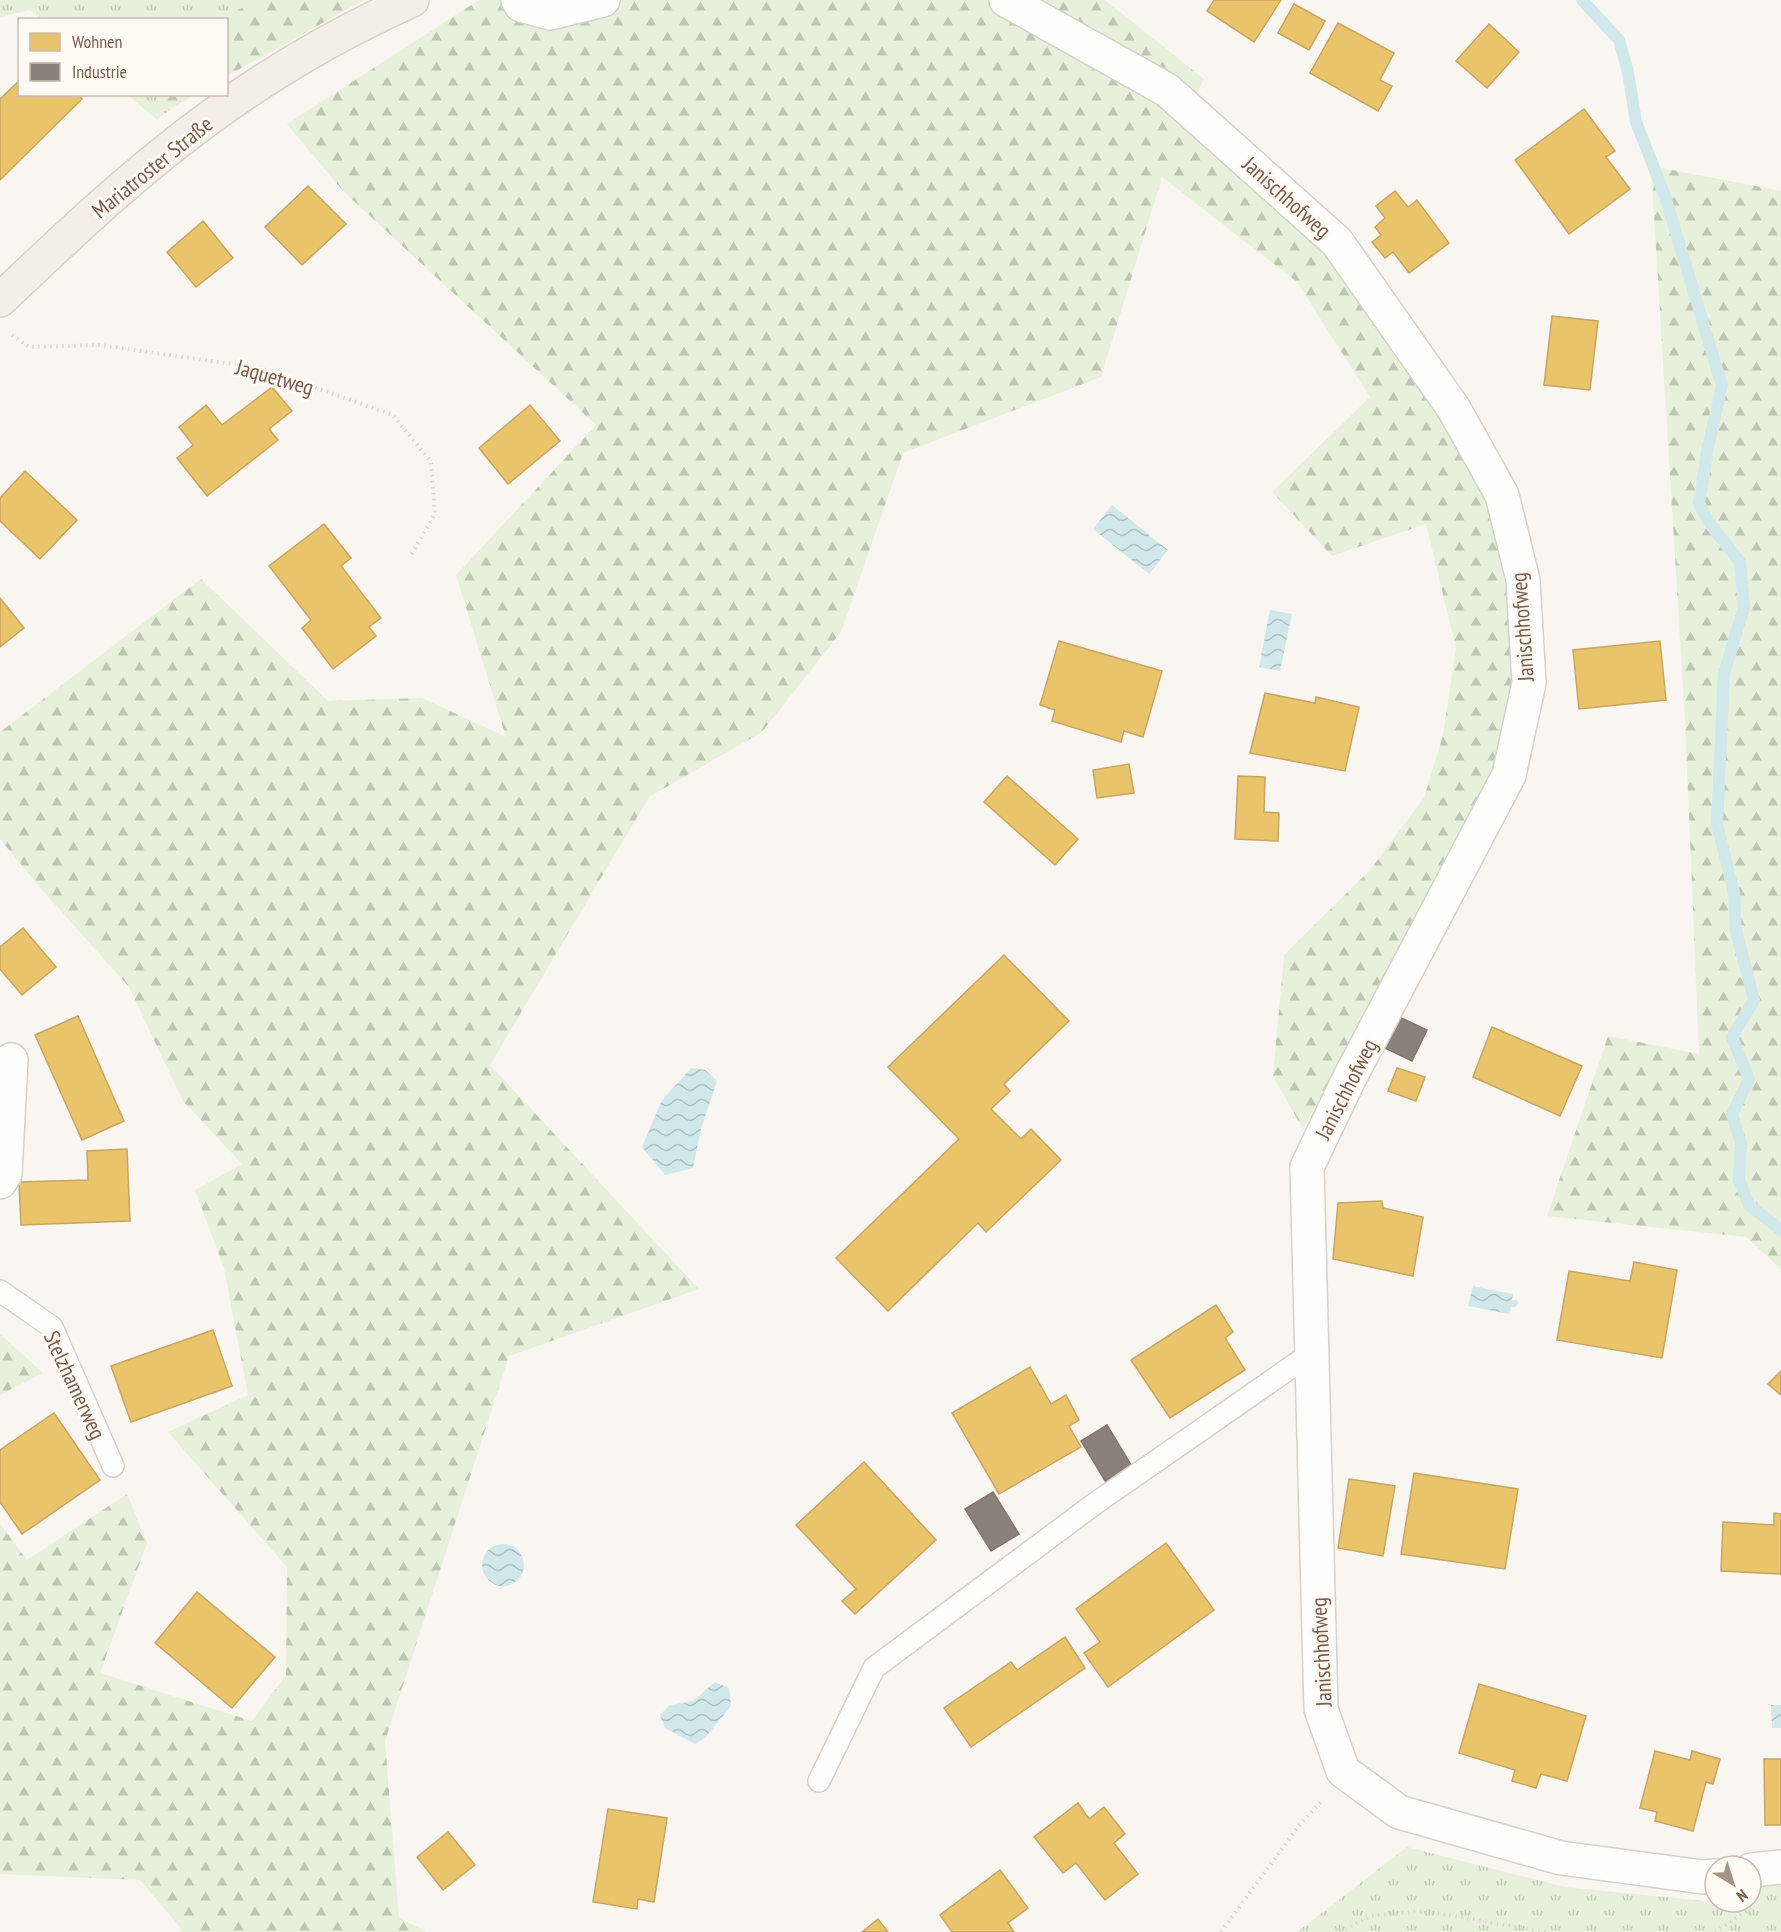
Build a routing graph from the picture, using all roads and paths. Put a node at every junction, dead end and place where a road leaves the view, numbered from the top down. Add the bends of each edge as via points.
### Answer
1 (412, 0) edge
2 (518, 0) edge
3 (603, 0) edge
4 (1006, 0) edge
5 (0, 300) edge
6 (10, 333) dead end
7 (411, 555) dead end
8 (11, 1060) dead end
9 (0, 1182) edge
10 (0, 1291) edge
11 (1313, 1352) junction
12 (113, 1466) dead end
13 (1348, 1774) junction
14 (819, 1781) dead end
15 (1781, 1867) edge
16 (1763, 1869) edge
17 (1703, 1877) edge
18 (1743, 1914) edge
19 (1221, 1932) edge
20 (1340, 1932) edge
21 (1546, 1932) edge
22 (1715, 1932) edge

1 - 5 main road, Mariatroster Straße via 302,58 160,155
2 - 3 street via 550,13
4 - 11 street, Janischhofweg via 1167,90 1337,242 1454,409 1502,495 1523,580 1529,683 1509,775 1307,1167
6 - 7 path, Jaquetweg via 29,347 100,345 260,369 393,415 431,462 435,514
8 - 9 street via 5,1174
10 - 12 lane, Stelzhamerweg via 52,1327
11 - 13 street, Janischhofweg via 1321,1709 1343,1771
11 - 14 lane via 1093,1505 874,1668
13 - 17 street, Janischhofweg via 1399,1812 1560,1858
13 - 19 path via 1300,1824
15 - 16 street
18 - 22 path
20 - 21 path via 1370,1916 1425,1911

